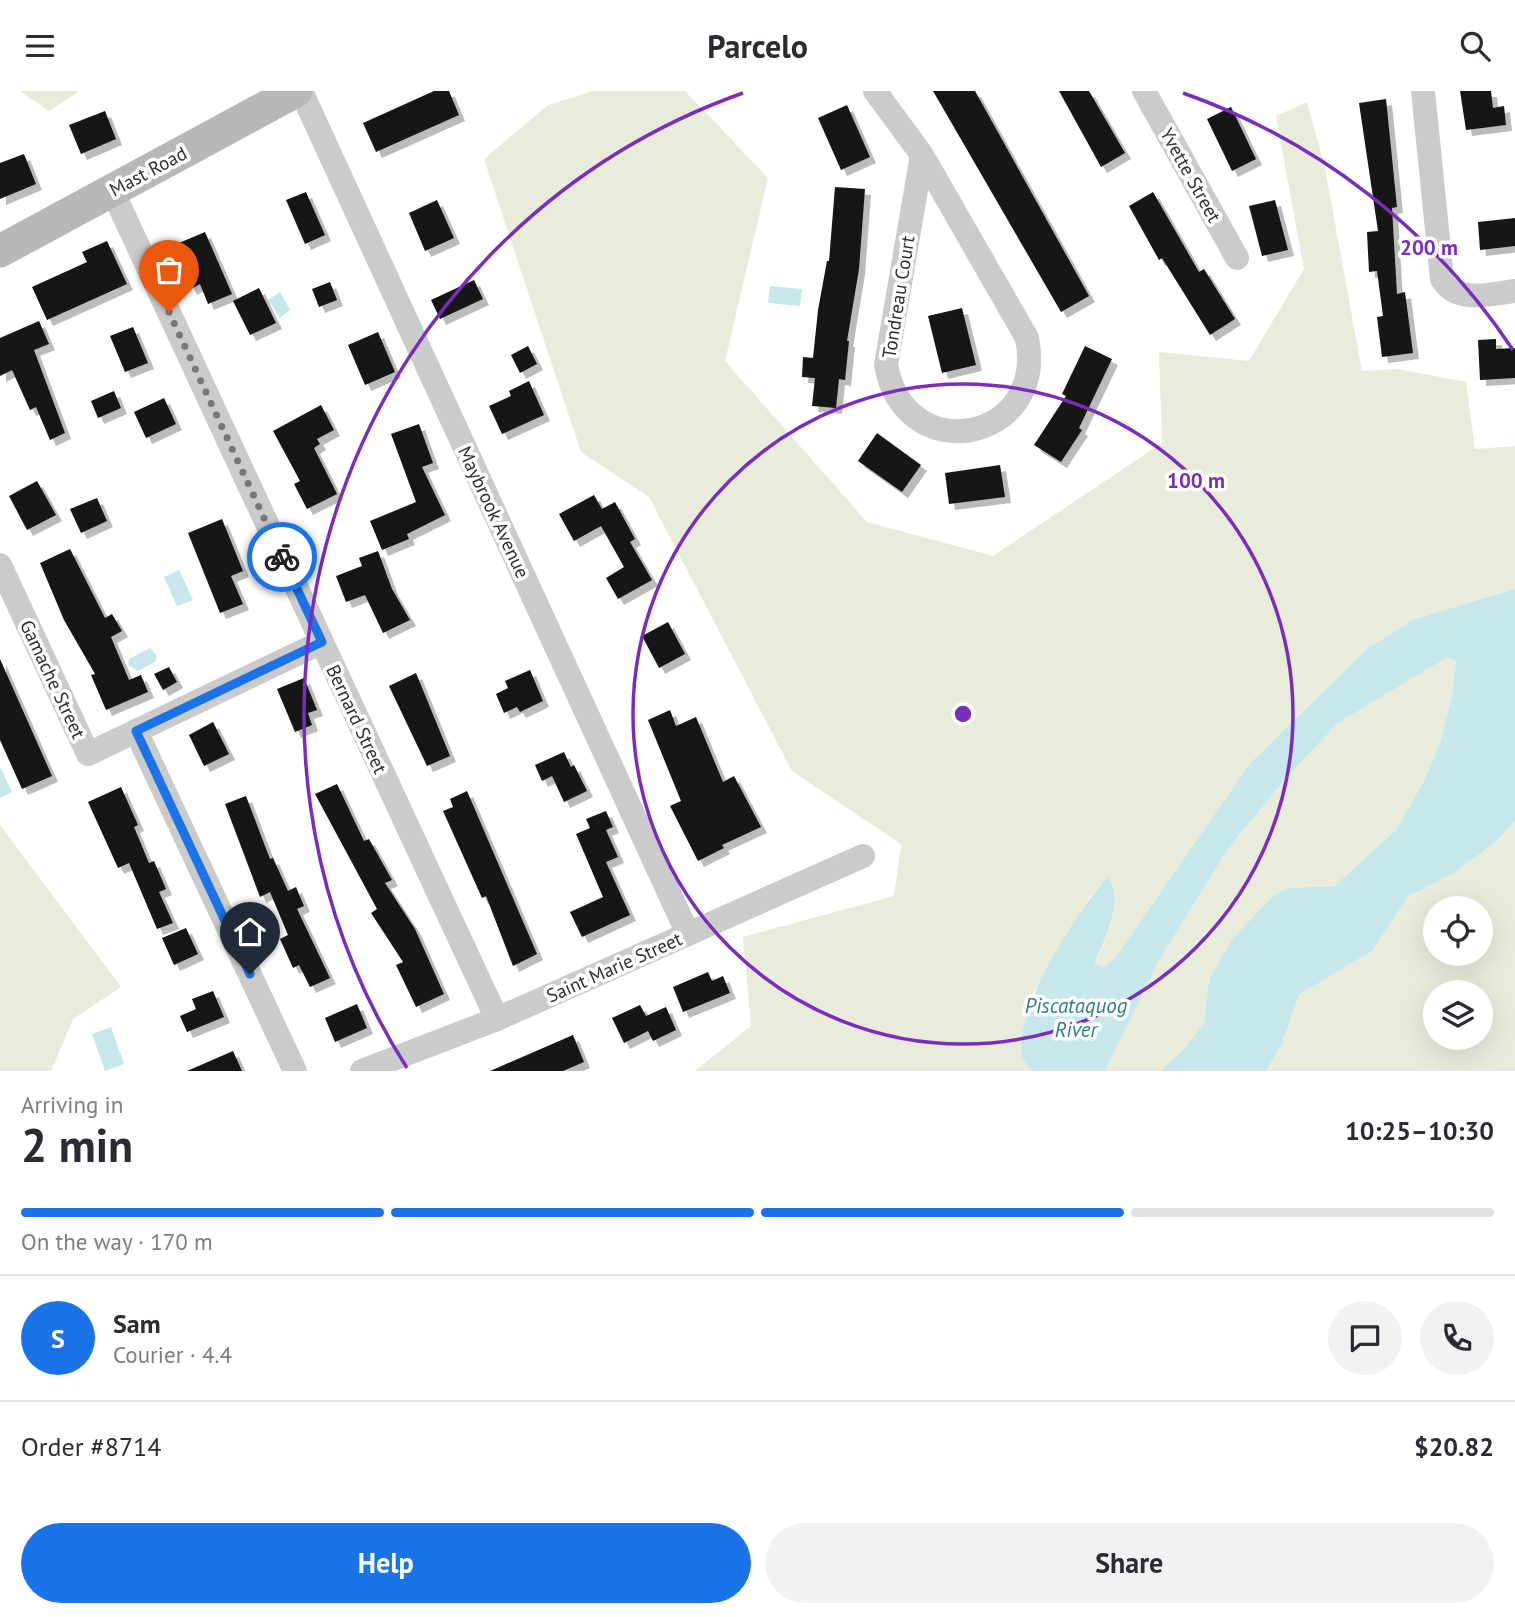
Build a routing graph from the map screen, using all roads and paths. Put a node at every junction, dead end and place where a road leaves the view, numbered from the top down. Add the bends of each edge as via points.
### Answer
1 (298, 91) edge
2 (875, 91) edge
3 (1144, 91) edge
4 (1423, 91) edge
5 (922, 155) junction
6 (112, 190) junction
7 (0, 251) edge
8 (1237, 258) dead end
9 (1515, 291) edge
10 (0, 565) edge
11 (322, 642) junction
12 (136, 731) junction
13 (863, 856) dead end
14 (688, 934) junction
15 (497, 1019) junction
16 (295, 1071) edge
17 (362, 1071) edge

1 - 6 main road, Mast Road
1 - 14 street, Maybrook Avenue
2 - 5 street, Tondreau Court
3 - 8 street, Yvette Street
4 - 9 street via 1442,279 1454,291 1469,295
5 - 5 street, Tondreau Court via 1021,324 1030,353 1027,383 1009,411 981,428 965,431 933,427 906,409 892,388 886,365
6 - 7 main road, Mast Road
6 - 11 street, Bernard Street
10 - 12 street, Gamache Street via 88,754
11 - 12 street
11 - 15 street, Bernard Street
12 - 16 street
13 - 14 street, Saint Marie Street
14 - 15 street, Saint Marie Street
15 - 17 street, Saint Marie Street

